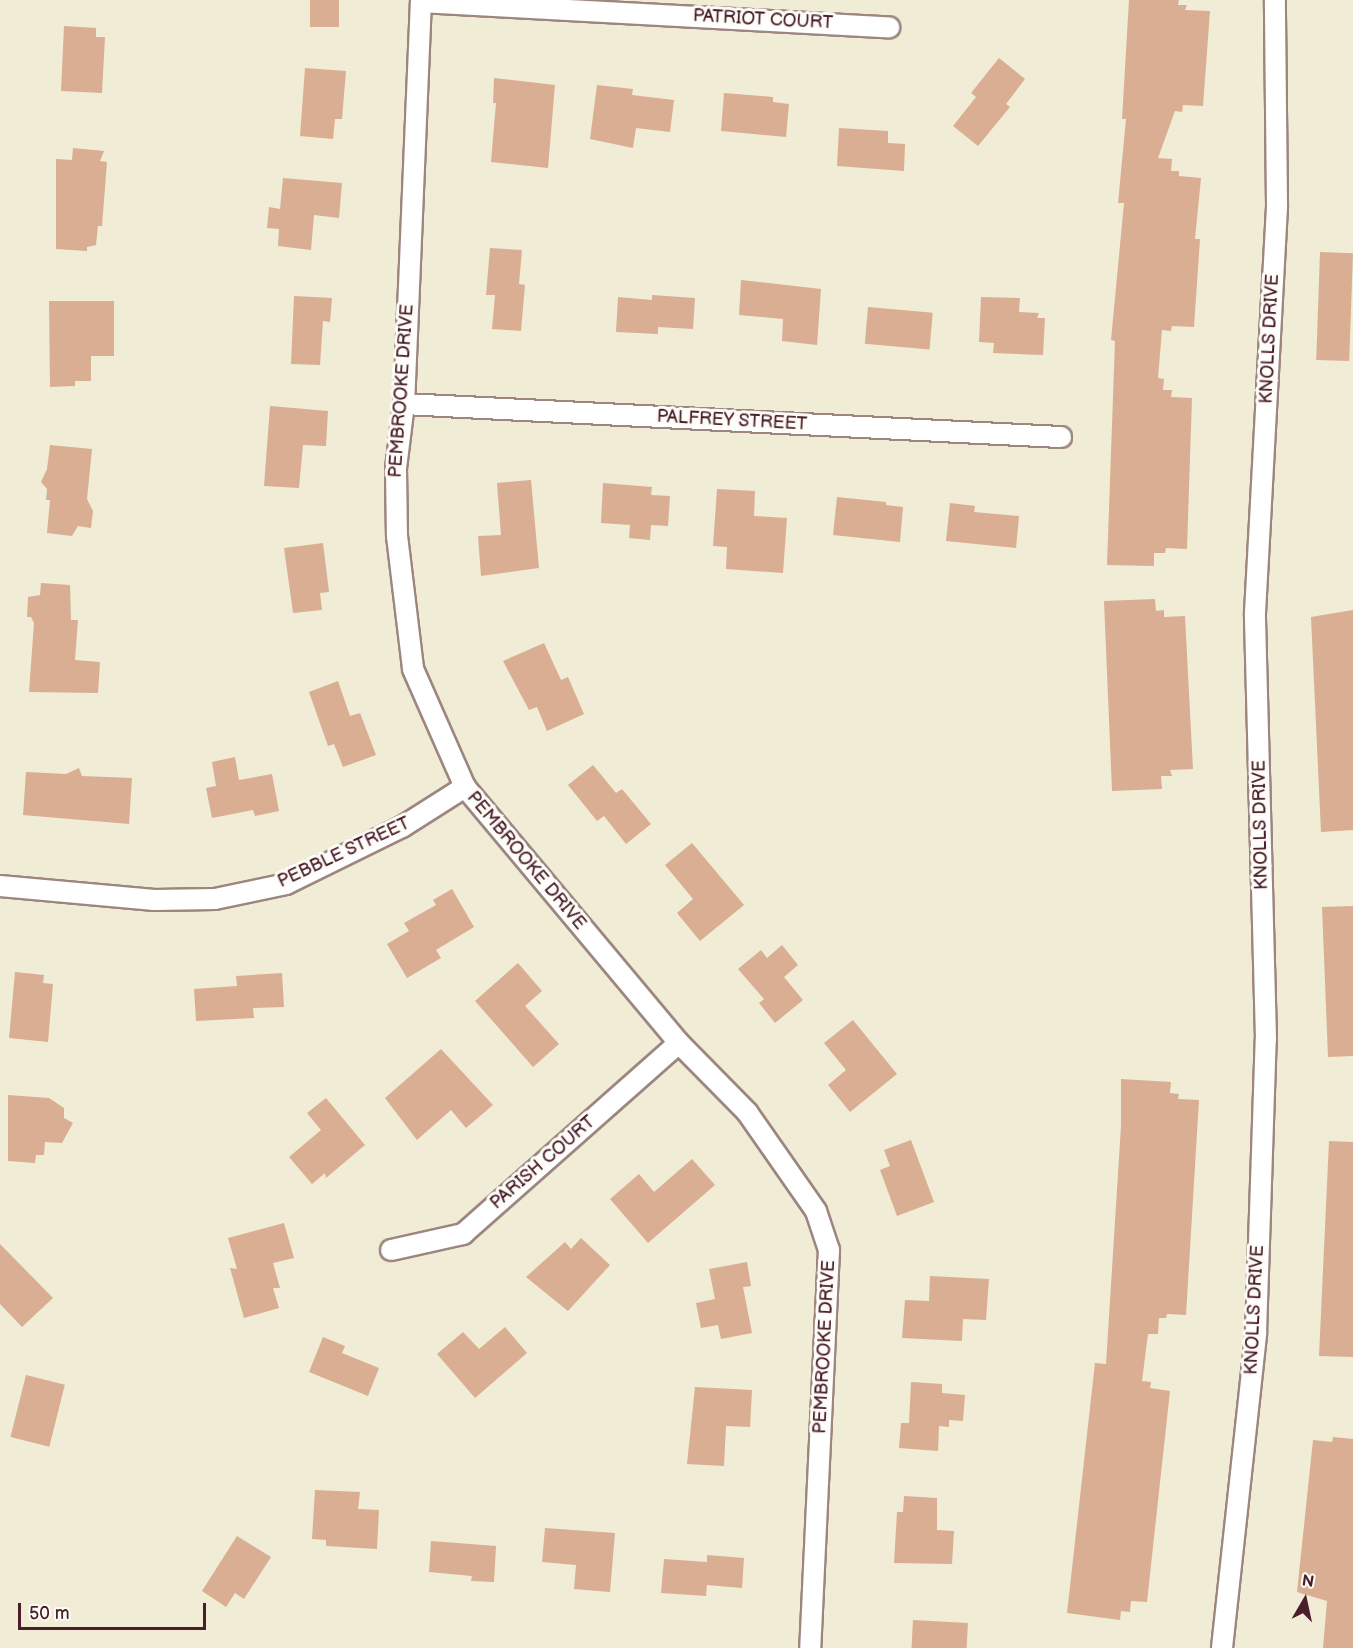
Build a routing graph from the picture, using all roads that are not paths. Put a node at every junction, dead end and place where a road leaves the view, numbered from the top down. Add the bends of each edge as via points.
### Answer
1 (1275, 0) edge
2 (421, 1) edge
3 (889, 27) dead end
4 (404, 404) junction
5 (1061, 437) dead end
6 (465, 787) junction
7 (0, 886) edge
8 (679, 1043) junction
9 (392, 1251) dead end
10 (810, 1648) edge
11 (1222, 1648) edge

1 - 11 street, KNOLLS DRIVE via 1277,205 1255,613 1266,1040 1256,1333
2 - 3 street, PATRIOT COURT
2 - 4 street, PEMBROOKE DRIVE
4 - 5 street, PALFREY STREET
4 - 6 street, PEMBROOKE DRIVE via 396,468 397,536 413,669
6 - 7 street, PEBBLE STREET via 402,827 286,884 215,899 154,900
6 - 8 street, PEMBROOKE DRIVE
8 - 9 street, PARISH COURT via 463,1234
8 - 10 street, PEMBROOKE DRIVE via 747,1112 816,1211 829,1250

